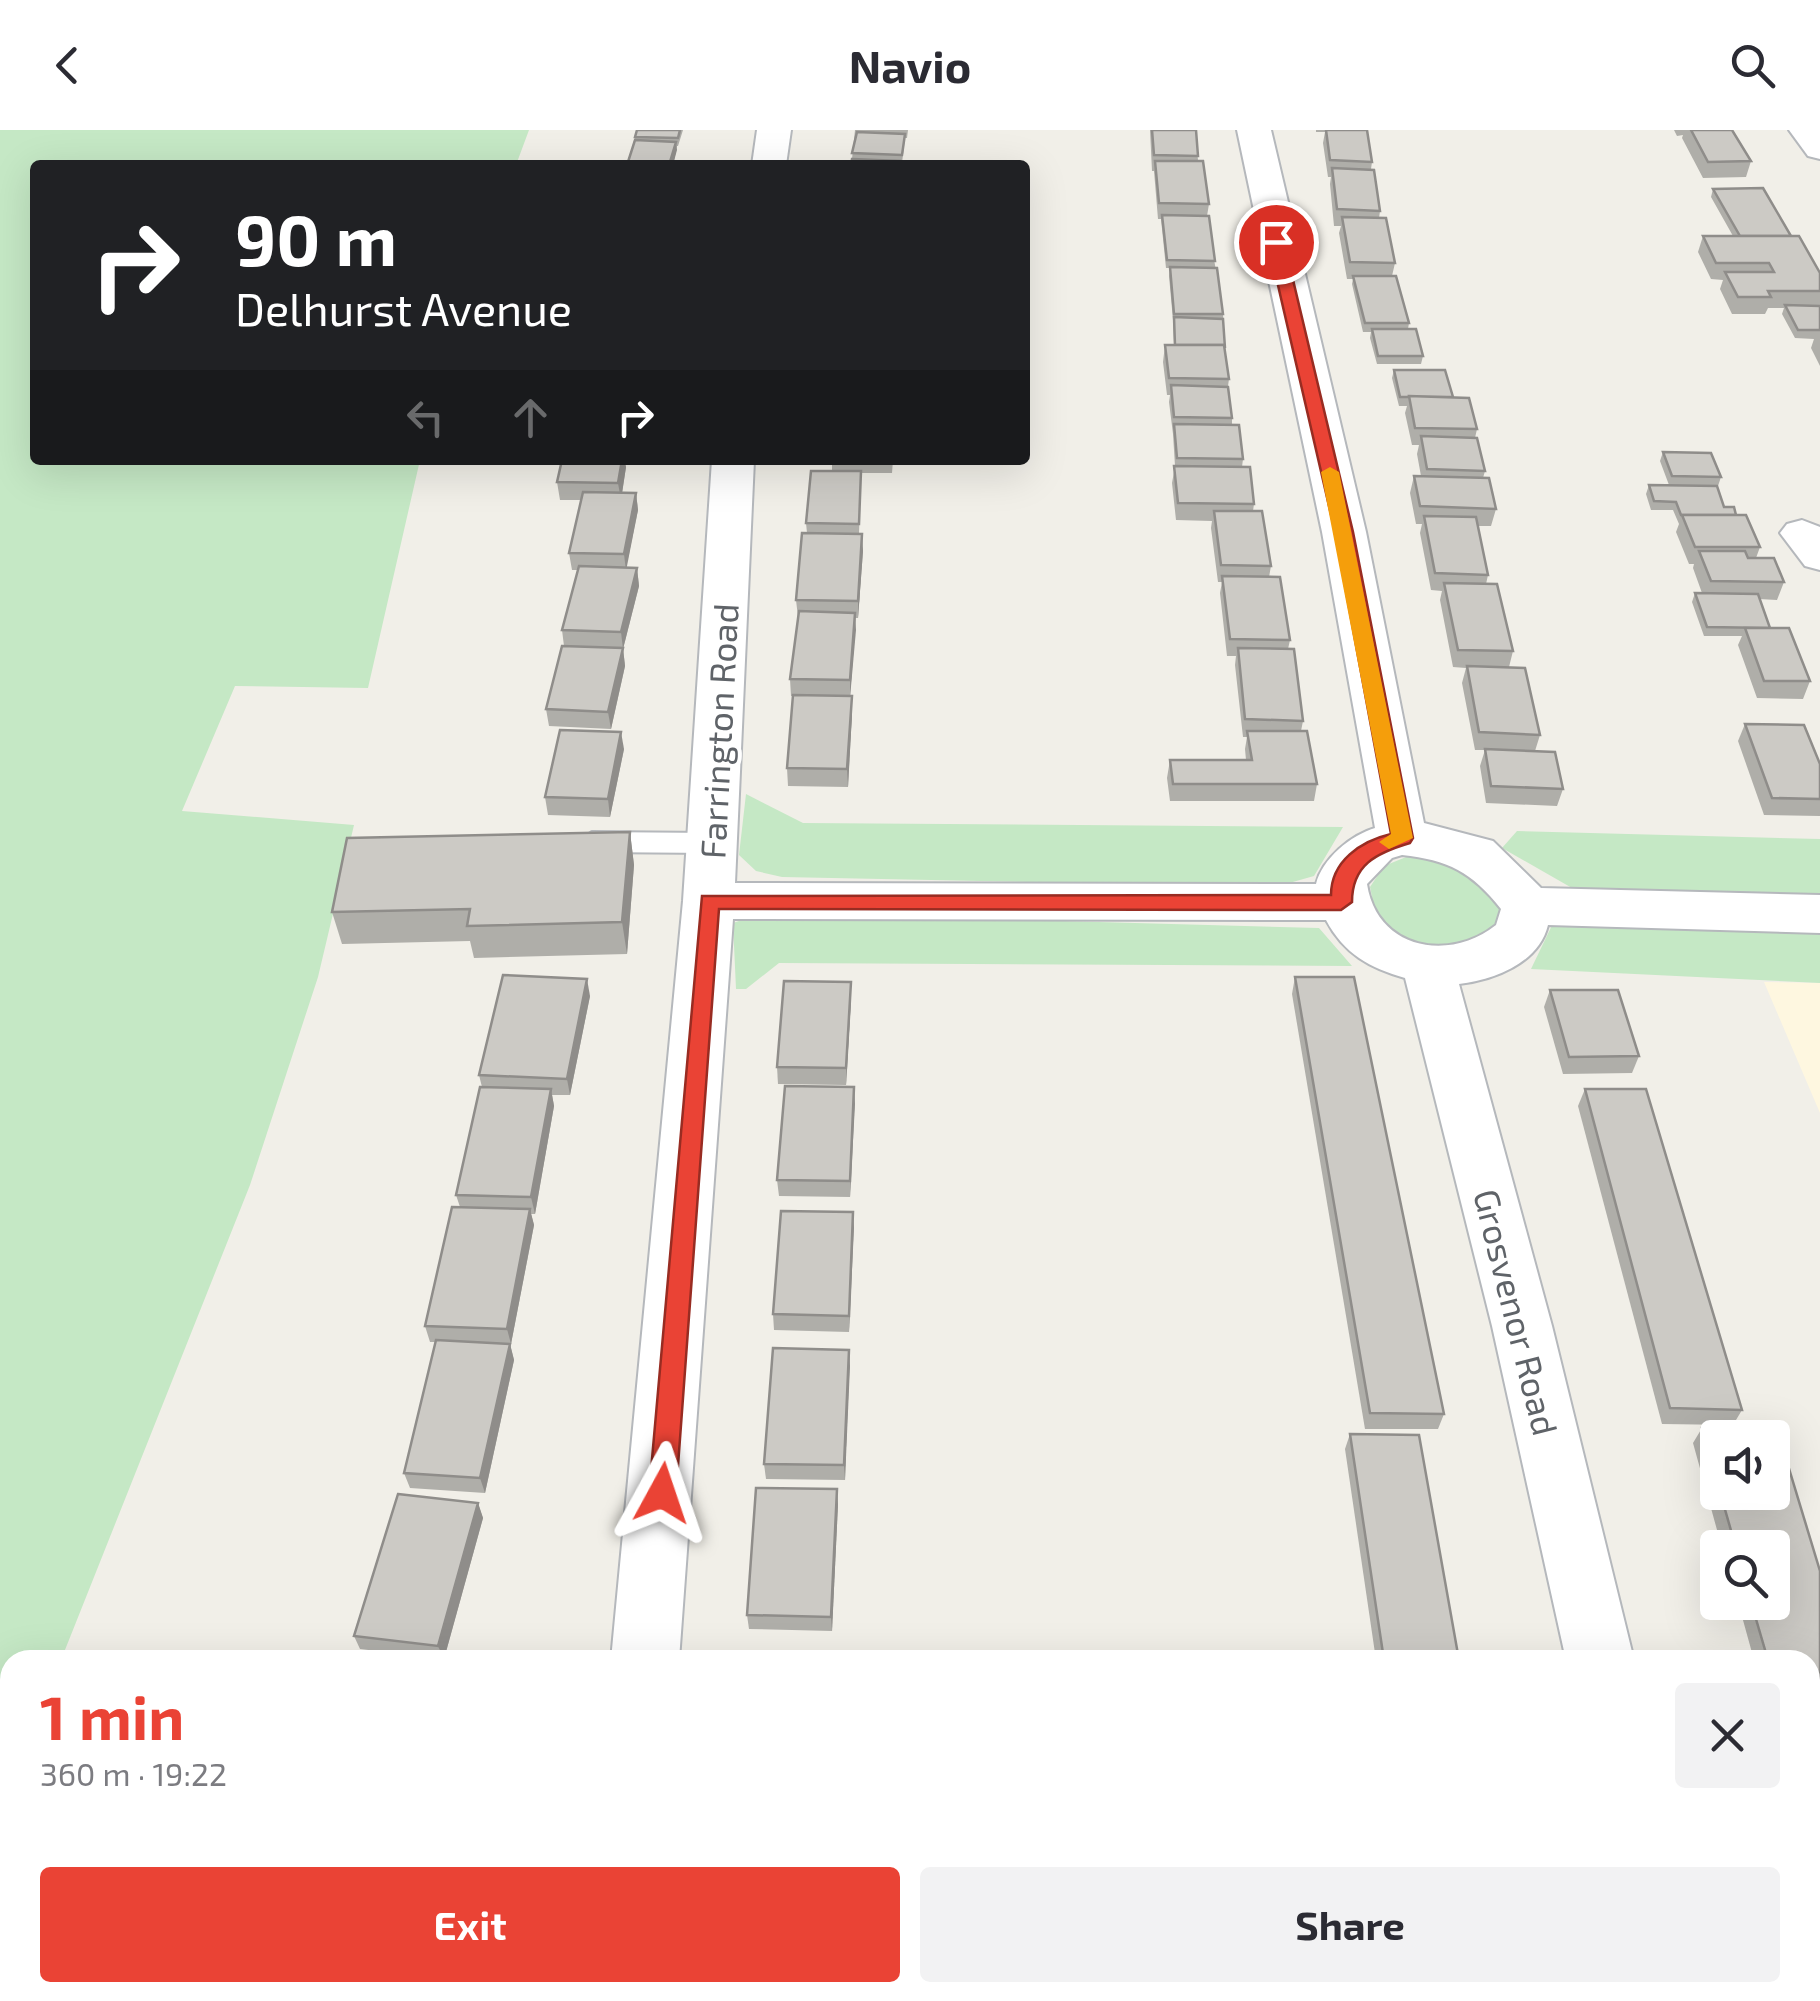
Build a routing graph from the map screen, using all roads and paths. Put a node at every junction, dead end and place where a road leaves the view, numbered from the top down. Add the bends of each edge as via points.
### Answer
1 (774, 130) edge
2 (1254, 130) edge
3 (1806, 130) edge
4 (1820, 149) edge
5 (770, 160) edge
6 (733, 465) edge
7 (1402, 838) junction
8 (556, 842) edge
9 (713, 843) junction
10 (709, 901) junction
11 (1341, 902) junction
12 (1527, 906) junction
13 (1820, 914) edge
14 (1428, 966) junction
15 (646, 1650) edge
16 (1598, 1650) edge

1 - 5 street
2 - 7 street via 1344,532
3 - 4 street
6 - 9 street, Farrington Road
7 - 11 street via 1374,846 1352,865 1342,880
7 - 12 street via 1453,843 1493,862
8 - 9 lane
9 - 10 street, Farrington Road
10 - 11 street
10 - 15 street, Farrington Road
11 - 14 street via 1349,922 1384,952
12 - 13 street
12 - 14 street via 1520,934 1498,952 1476,962
14 - 16 street, Grosvenor Road

